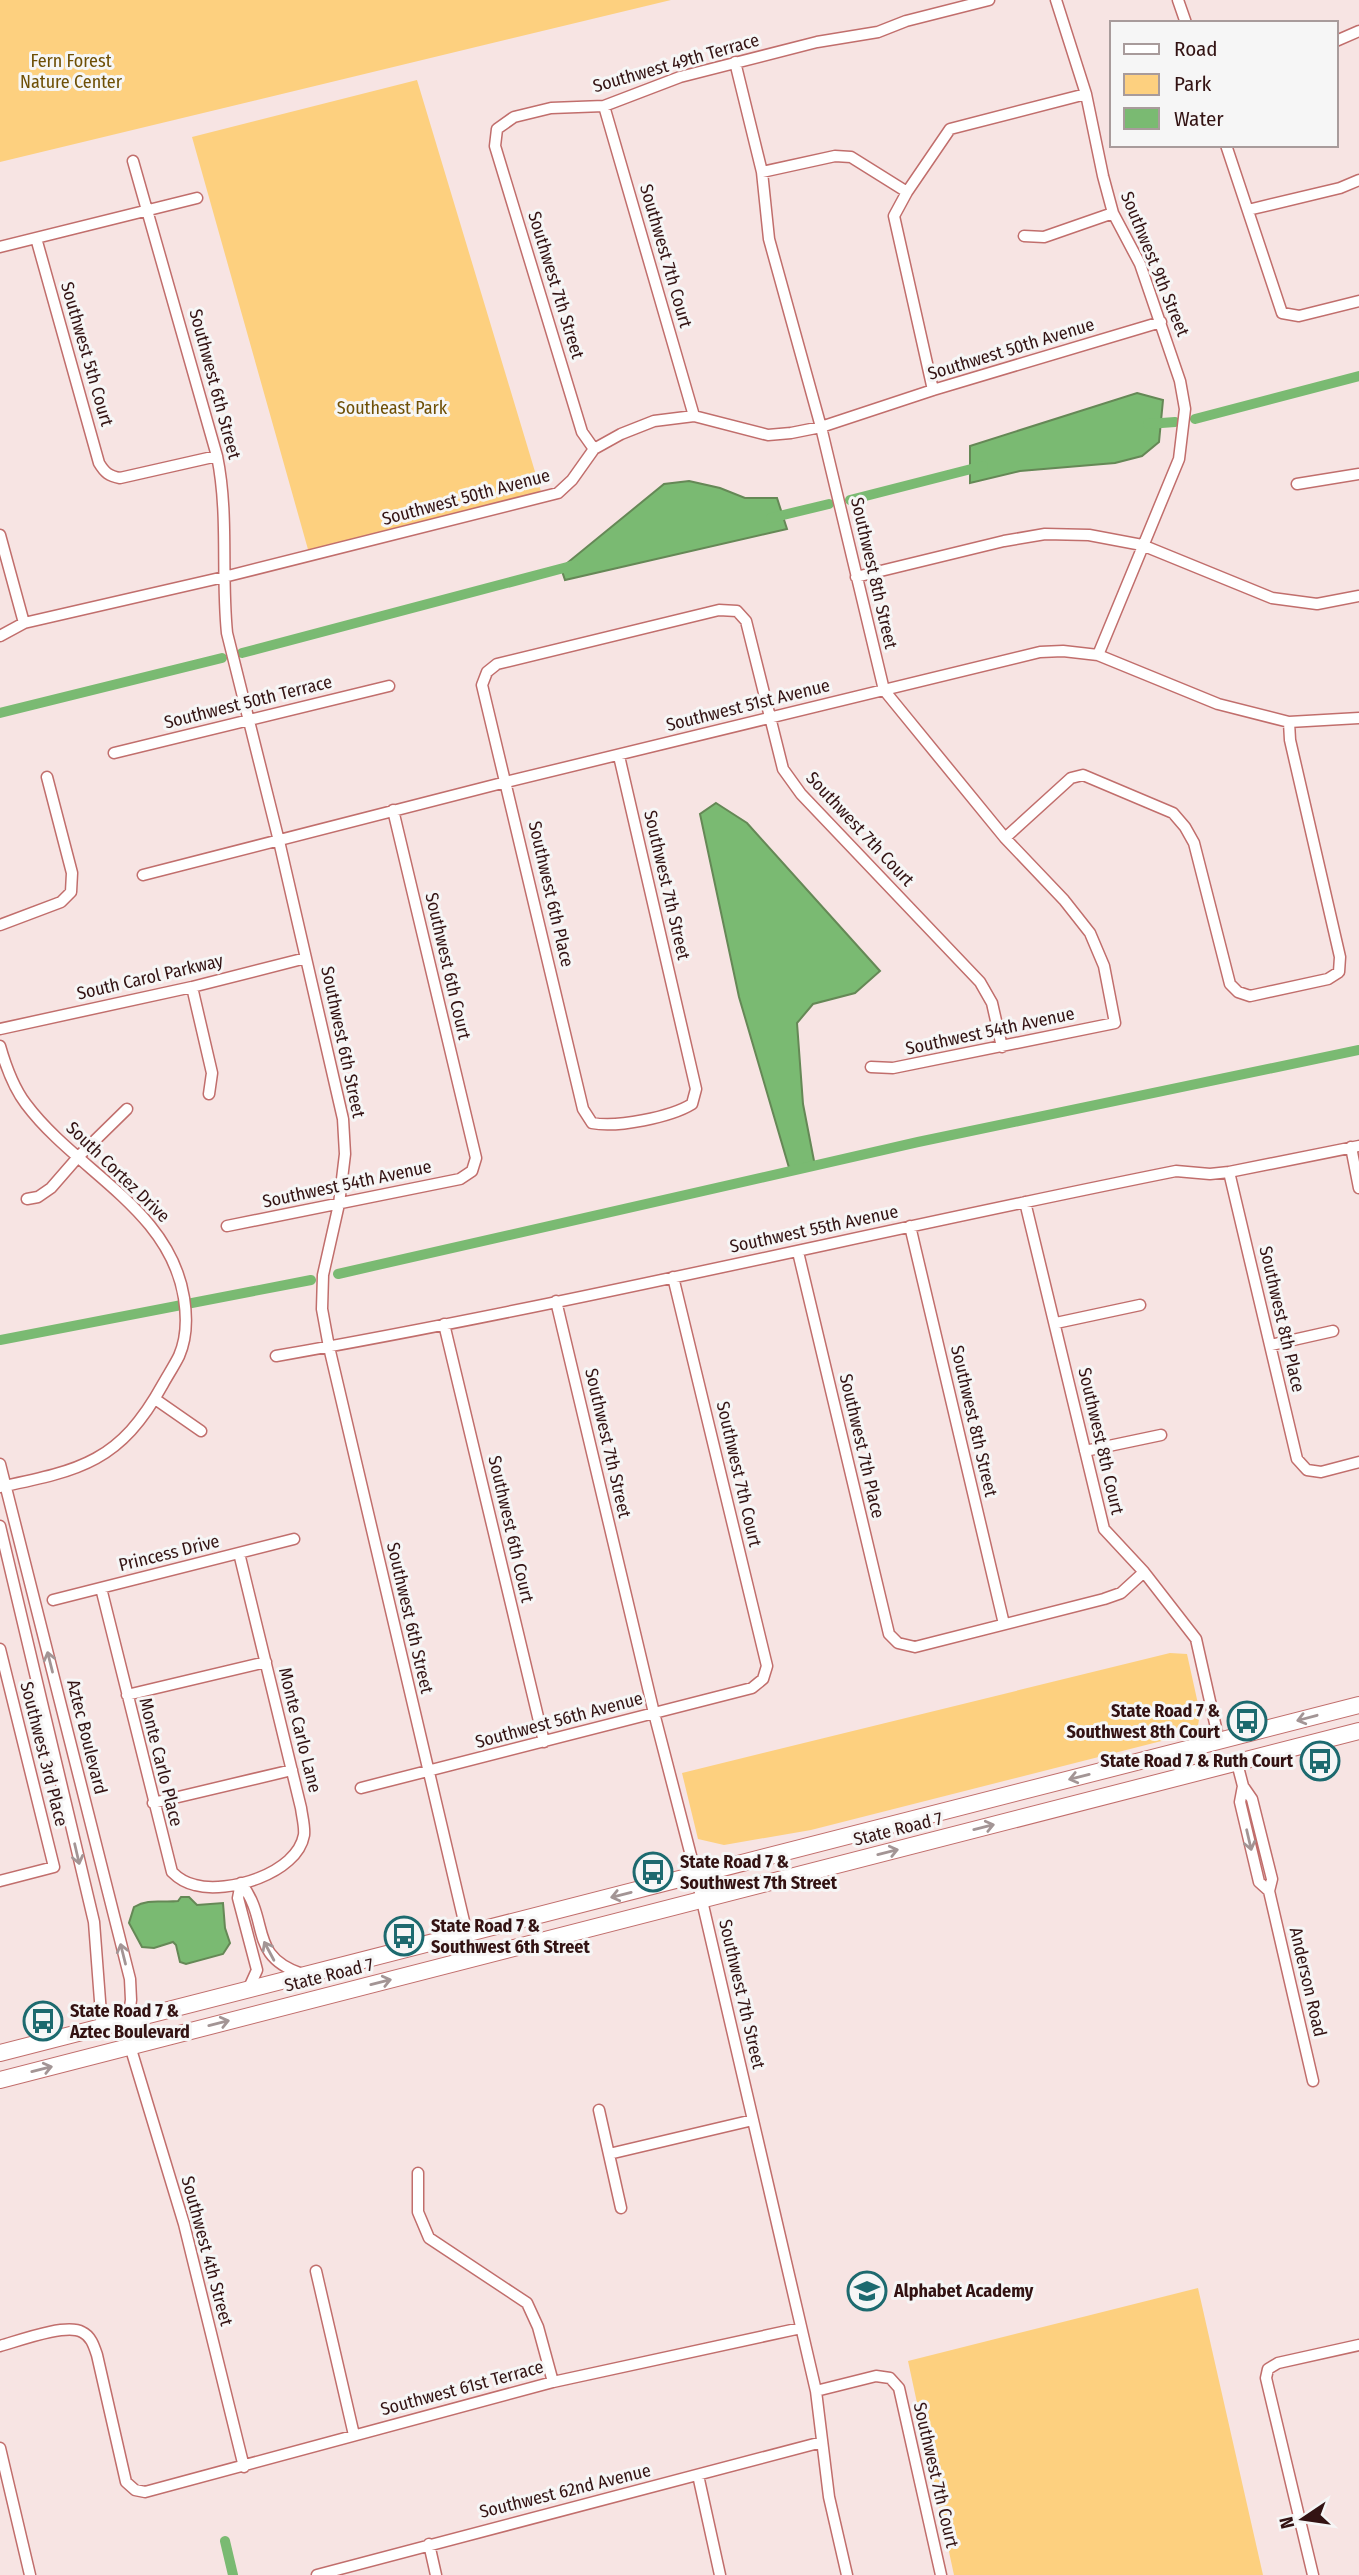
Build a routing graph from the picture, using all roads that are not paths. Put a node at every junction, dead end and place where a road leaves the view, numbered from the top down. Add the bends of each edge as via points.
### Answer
1 (989, 0) edge
2 (1056, 0) edge
3 (1178, 0) edge
4 (1185, 21) edge
5 (1359, 31) edge
6 (1338, 40) edge
7 (735, 62) junction
8 (1086, 94) junction
9 (604, 106) junction
10 (497, 129) joint
11 (1227, 147) edge
12 (133, 161) dead end
13 (762, 172) junction
14 (1359, 180) edge
15 (907, 192) junction
16 (197, 198) dead end
17 (148, 208) junction
18 (1248, 210) junction
19 (1113, 213) junction
20 (1024, 236) dead end
21 (36, 238) junction
22 (0, 247) edge
23 (1359, 301) edge
24 (1161, 323) junction
25 (933, 390) junction
26 (694, 416) junction
27 (821, 427) junction
28 (594, 449) junction
29 (217, 456) junction
30 (1359, 474) edge
31 (1297, 484) dead end
32 (0, 535) edge
33 (1142, 545) junction
34 (224, 577) junction
35 (856, 577) junction
36 (1359, 596) edge
37 (737, 611) joint
38 (24, 623) junction
39 (0, 636) edge
40 (1098, 655) junction
41 (389, 685) dead end
42 (884, 690) junction
43 (769, 717) junction
44 (1359, 718) edge
45 (249, 720) junction
46 (1289, 722) junction
47 (114, 752) dead end
48 (619, 756) junction
49 (47, 777) dead end
50 (506, 782) junction
51 (393, 810) junction
52 (1005, 838) junction
53 (279, 841) junction
54 (143, 875) dead end
55 (0, 925) edge
56 (306, 957) junction
57 (192, 987) junction
58 (1115, 1023) joint
59 (0, 1029) edge
60 (0, 1046) edge
61 (1002, 1046) junction
62 (871, 1067) dead end
63 (209, 1094) dead end
64 (127, 1109) dead end
65 (592, 1123) joint
66 (1355, 1146) edge
67 (78, 1157) junction
68 (472, 1171) joint
69 (1229, 1172) junction
70 (1359, 1188) edge
71 (27, 1199) dead end
72 (1025, 1202) junction
73 (339, 1204) junction
74 (227, 1226) dead end
75 (910, 1226) junction
76 (799, 1252) junction
77 (673, 1277) junction
78 (556, 1301) junction
79 (1140, 1305) dead end
80 (1056, 1323) junction
81 (444, 1324) junction
82 (1333, 1331) dead end
83 (1271, 1345) junction
84 (329, 1347) junction
85 (276, 1356) dead end
86 (155, 1399) junction
87 (201, 1432) dead end
88 (1161, 1435) dead end
89 (1085, 1451) junction
90 (1359, 1462) edge
91 (0, 1464) edge
92 (3, 1487) edge
93 (0, 1526) edge
94 (293, 1539) dead end
95 (239, 1553) junction
96 (25, 1563) junction
97 (10, 1568) junction
98 (1144, 1572) junction
99 (101, 1588) junction
100 (53, 1601) dead end
101 (1004, 1624) junction
102 (0, 1649) edge
103 (266, 1662) junction
104 (763, 1679) joint
105 (127, 1695) junction
106 (1359, 1705) edge
107 (654, 1713) junction
108 (1264, 1730) junction
109 (1359, 1731) edge
110 (1219, 1741) junction
111 (544, 1742) junction
112 (1237, 1763) junction
113 (292, 1770) junction
114 (428, 1772) junction
115 (1178, 1778) junction
116 (361, 1788) dead end
117 (153, 1803) junction
118 (696, 1875) junction
119 (0, 1881) edge
120 (241, 1883) junction
121 (702, 1900) junction
122 (467, 1934) junction
123 (432, 1969) junction
124 (304, 1975) junction
125 (248, 1990) junction
126 (166, 2011) junction
127 (128, 2021) junction
128 (102, 2027) junction
129 (130, 2046) junction
130 (0, 2053) edge
131 (82, 2059) junction
132 (0, 2080) edge
133 (1313, 2081) dead end
134 (598, 2110) dead end
135 (753, 2120) junction
136 (609, 2154) junction
137 (418, 2173) dead end
138 (621, 2208) dead end
139 (316, 2271) dead end
140 (801, 2328) junction
141 (0, 2346) edge
142 (1359, 2347) edge
143 (553, 2382) junction
144 (816, 2391) junction
145 (354, 2435) junction
146 (822, 2442) junction
147 (0, 2448) edge
148 (244, 2467) junction
149 (698, 2476) junction
150 (429, 2544) junction
151 (30, 2575) edge
152 (317, 2575) edge
153 (436, 2575) edge
154 (720, 2575) edge
155 (847, 2575) edge
156 (941, 2575) edge
157 (1313, 2575) edge

1 - 7 street, Southwest 49th Terrace via 878,32
2 - 8 street, Southwest 9th Street
3 - 4 street
5 - 6 street
7 - 9 street, Southwest 49th Terrace via 680,76
7 - 13 street, Southwest 8th Street
8 - 15 street via 950,128
8 - 19 street, Southwest 9th Street
9 - 10 street, Southwest 49th Terrace via 551,108 514,117
9 - 26 street, Southwest 7th Court
10 - 28 street, Southwest 7th Street via 495,146 582,432
11 - 18 street
12 - 17 street, Southwest 6th Street
13 - 15 street via 835,156 851,157
13 - 27 street, Southwest 8th Street via 769,239
14 - 18 street
15 - 25 street via 894,216
16 - 17 street
17 - 21 street
17 - 29 street, Southwest 6th Street
18 - 23 street via 1282,313 1299,316
19 - 20 street via 1044,237
19 - 24 street, Southwest 9th Street via 1140,264
21 - 22 street
21 - 29 street, Southwest 5th Court via 99,463 110,477
24 - 25 street, Southwest 50th Avenue
24 - 33 street, Southwest 9th Street via 1185,409 1179,459
25 - 27 street, Southwest 50th Avenue
26 - 27 street, Southwest 50th Avenue via 768,435
26 - 28 street, Southwest 50th Avenue via 654,421
27 - 35 street, Southwest 8th Street
28 - 34 street, Southwest 50th Avenue via 558,493
29 - 34 street, Southwest 6th Street via 222,480
30 - 31 street
32 - 38 street
33 - 35 street via 1089,535 1045,534
33 - 36 street via 1272,598 1317,604
33 - 40 street, Southwest 9th Street
34 - 38 street, Southwest 50th Avenue
34 - 45 street, Southwest 6th Street via 227,633
35 - 42 street, Southwest 8th Street
37 - 43 street, Southwest 7th Court via 746,621
37 - 50 street, Southwest 6th Place via 719,610 497,664 482,685
38 - 39 street, Southwest 50th Avenue
40 - 42 street, Southwest 51st Avenue via 1040,652
40 - 46 street, Southwest 51st Avenue via 1218,704
41 - 45 street, Southwest 50th Terrace
42 - 43 street, Southwest 51st Avenue
42 - 52 street, Southwest 8th Street
43 - 48 street, Southwest 51st Avenue
43 - 61 street, Southwest 7th Court via 783,769 801,794 979,982 992,1003
44 - 46 street, Southwest 51st Avenue
45 - 47 street, Southwest 50th Terrace
45 - 53 street, Southwest 6th Street
46 - 52 street via 1340,957 1339,972 1328,979 1250,996 1230,984 1194,843 1173,813 1083,775 1071,778
48 - 50 street, Southwest 51st Avenue
48 - 65 street, Southwest 7th Street via 696,1089 692,1104 681,1111 606,1126
49 - 55 street via 72,873 71,892 61,902
50 - 51 street, Southwest 51st Avenue
50 - 65 street, Southwest 6th Place via 583,1109
51 - 53 street, Southwest 51st Avenue
51 - 68 street, Southwest 6th Court via 476,1158
52 - 58 street, Southwest 8th Street via 1090,933 1104,966
53 - 54 street, Southwest 51st Avenue
53 - 56 street, Southwest 6th Street
56 - 57 street, South Carol Parkway
56 - 73 street, Southwest 6th Street via 343,1119 345,1154
57 - 59 street, South Carol Parkway
57 - 63 street via 212,1073
58 - 61 street, Southwest 54th Avenue
60 - 67 street, South Cortez Drive via 25,1103
61 - 62 street, Southwest 54th Avenue via 893,1068
64 - 67 street
66 - 69 street, Southwest 55th Avenue
66 - 70 street
67 - 71 street via 51,1188
67 - 86 street, South Cortez Drive via 155,1230 175,1263 186,1321 178,1356
68 - 73 street, Southwest 54th Avenue via 460,1179
69 - 72 street, Southwest 55th Avenue via 1176,1171
69 - 83 street, Southwest 8th Place
72 - 75 street, Southwest 55th Avenue
72 - 80 street, Southwest 8th Court
73 - 74 street, Southwest 54th Avenue
73 - 84 street, Southwest 6th Street via 323,1275 322,1309
75 - 76 street, Southwest 55th Avenue
75 - 101 street, Southwest 8th Street
76 - 77 street, Southwest 55th Avenue
76 - 101 street, Southwest 7th Place via 889,1634 898,1643 915,1647
77 - 78 street, Southwest 55th Avenue
77 - 104 street, Southwest 7th Court via 767,1666
78 - 81 street, Southwest 55th Avenue
78 - 107 street, Southwest 7th Street
79 - 80 street
80 - 89 street, Southwest 8th Court
81 - 84 street, Southwest 55th Avenue
81 - 111 street, Southwest 6th Court
82 - 83 street
83 - 90 street, Southwest 8th Place via 1297,1459 1307,1470 1321,1472
84 - 85 street, Southwest 55th Avenue
84 - 114 street, Southwest 6th Street
86 - 87 street
86 - 92 street, South Cortez Drive via 122,1440 100,1458
88 - 89 street
89 - 98 street, Southwest 8th Court via 1104,1530
91 - 92 street, Aztec Boulevard
92 - 96 street, Aztec Boulevard
93 - 97 street, Aztec Boulevard
94 - 95 street, Princess Drive
95 - 99 street, Princess Drive
95 - 103 street, Monte Carlo Lane
96 - 97 street
127 -> 96 street, Aztec Boulevard via 130,1979
97 -> 128 street, Aztec Boulevard via 94,1922
98 - 101 street via 1121,1593
98 - 110 street, Southwest 8th Court via 1196,1639
99 - 100 street, Princess Drive
99 - 105 street, Monte Carlo Place
102 - 119 street, Southwest 3rd Place via 54,1867
103 - 105 street
103 - 113 street, Monte Carlo Lane
104 - 107 street, Southwest 56th Avenue via 752,1688
105 - 117 street, Monte Carlo Place
106 -> 108 main road, State Road 7
107 - 111 street, Southwest 56th Avenue
107 - 118 street, Southwest 7th Street
108 - 110 main road, State Road 7
108 - 112 main road via 1248,1742
109 - 112 main road, State Road 7
110 - 115 main road via 1209,1760
110 -> 118 main road, State Road 7
111 - 114 street, Southwest 56th Avenue
112 - 115 main road, State Road 7
112 - 133 street, Anderson Road via 1243,1786 1240,1802 1259,1882 1269,1891
113 - 117 street
113 - 120 street, Monte Carlo Lane via 304,1835 298,1849 260,1879
114 - 116 street, Southwest 56th Avenue
114 - 122 street, Southwest 6th Street
121 -> 115 main road, State Road 7
117 - 120 street, Monte Carlo Place via 172,1872 195,1886
118 - 121 street, Southwest 7th Street
118 -> 122 main road, State Road 7
124 -> 120 street via 274,1961 252,1897
120 - 125 street via 238,1898 257,1970
121 - 123 main road, State Road 7
121 - 135 street, Southwest 7th Street
122 - 123 main road via 459,1951
122 - 124 main road, State Road 7
129 -> 123 main road, State Road 7
124 - 125 main road, State Road 7
125 - 126 main road, State Road 7
126 - 127 main road, State Road 7
126 - 129 main road via 135,2034
127 - 128 main road, State Road 7
127 - 131 main road via 114,2040
128 - 130 main road, State Road 7
129 - 131 main road, State Road 7
129 - 148 street, Southwest 4th Street via 184,2224
132 -> 131 main road, State Road 7
134 - 136 street
135 - 136 street
135 - 140 street, Southwest 7th Street
136 - 138 street
137 - 143 street via 418,2212 429,2238 527,2304
139 - 145 street
140 - 143 street, Southwest 61st Terrace
140 - 144 street, Southwest 7th Street
141 - 148 street, Southwest 61st Terrace via 66,2329 81,2331 91,2340 126,2482 135,2490 145,2493
142 - 157 street via 1278,2363 1268,2369 1266,2378
143 - 145 street, Southwest 61st Terrace
144 - 146 street, Southwest 7th Street
144 - 156 street, Southwest 7th Court via 876,2376 890,2378 898,2388
145 - 148 street, Southwest 61st Terrace
146 - 149 street, Southwest 62nd Avenue
146 - 155 street, Southwest 7th Street
147 - 151 street
149 - 150 street, Southwest 62nd Avenue
149 - 154 street
150 - 152 street, Southwest 62nd Avenue
150 - 153 street

